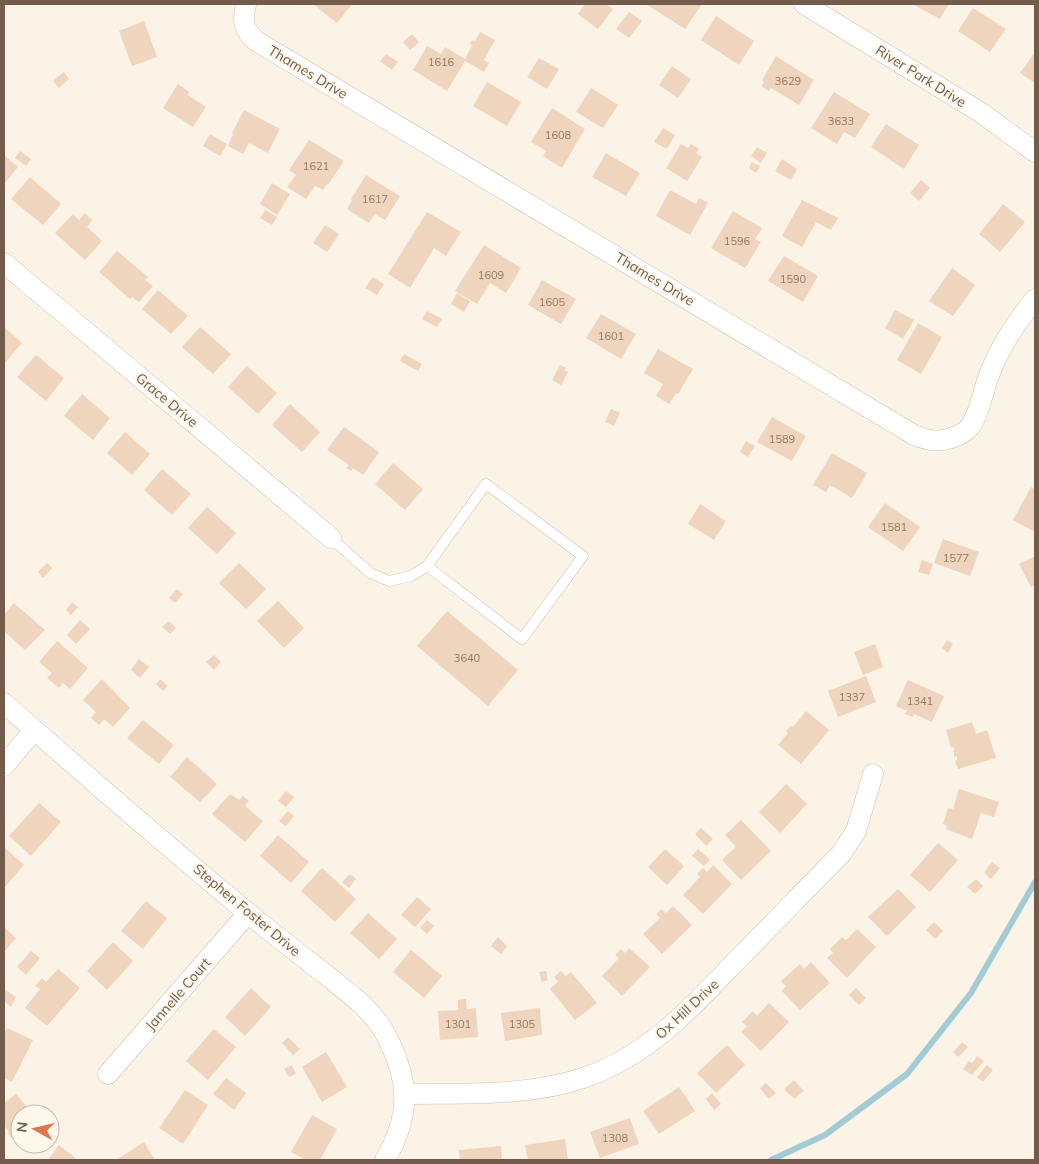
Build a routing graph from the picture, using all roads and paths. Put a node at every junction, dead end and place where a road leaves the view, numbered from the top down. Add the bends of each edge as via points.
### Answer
1 (246, 4) edge
2 (804, 4) edge
3 (1035, 152) edge
4 (4, 263) edge
5 (1035, 300) edge
6 (331, 538) joint
7 (427, 566) junction
8 (4, 703) edge
9 (34, 730) junction
10 (4, 766) edge
11 (873, 774) dead end
12 (248, 913) junction
13 (108, 1074) dead end
14 (406, 1094) junction
15 (385, 1160) edge

1 - 5 street, Thames Drive via 244,23 256,41 914,435 931,442 945,441 968,429 1007,339
2 - 3 street, River Park Drive via 980,112
4 - 6 street, Grace Drive
6 - 7 lane via 370,573 389,581 410,576
7 - 7 lane via 486,484 583,556 522,638
8 - 9 street, Stephen Foster Drive
9 - 10 street
9 - 12 street, Stephen Foster Drive
11 - 14 street, Ox Hill Drive via 856,831 841,854 659,1037 623,1061 560,1084 502,1092
12 - 13 street, Jannelle Court
12 - 14 street, Stephen Foster Drive via 368,1011 385,1033 398,1063
14 - 15 street, Stephen Foster Drive via 402,1122

